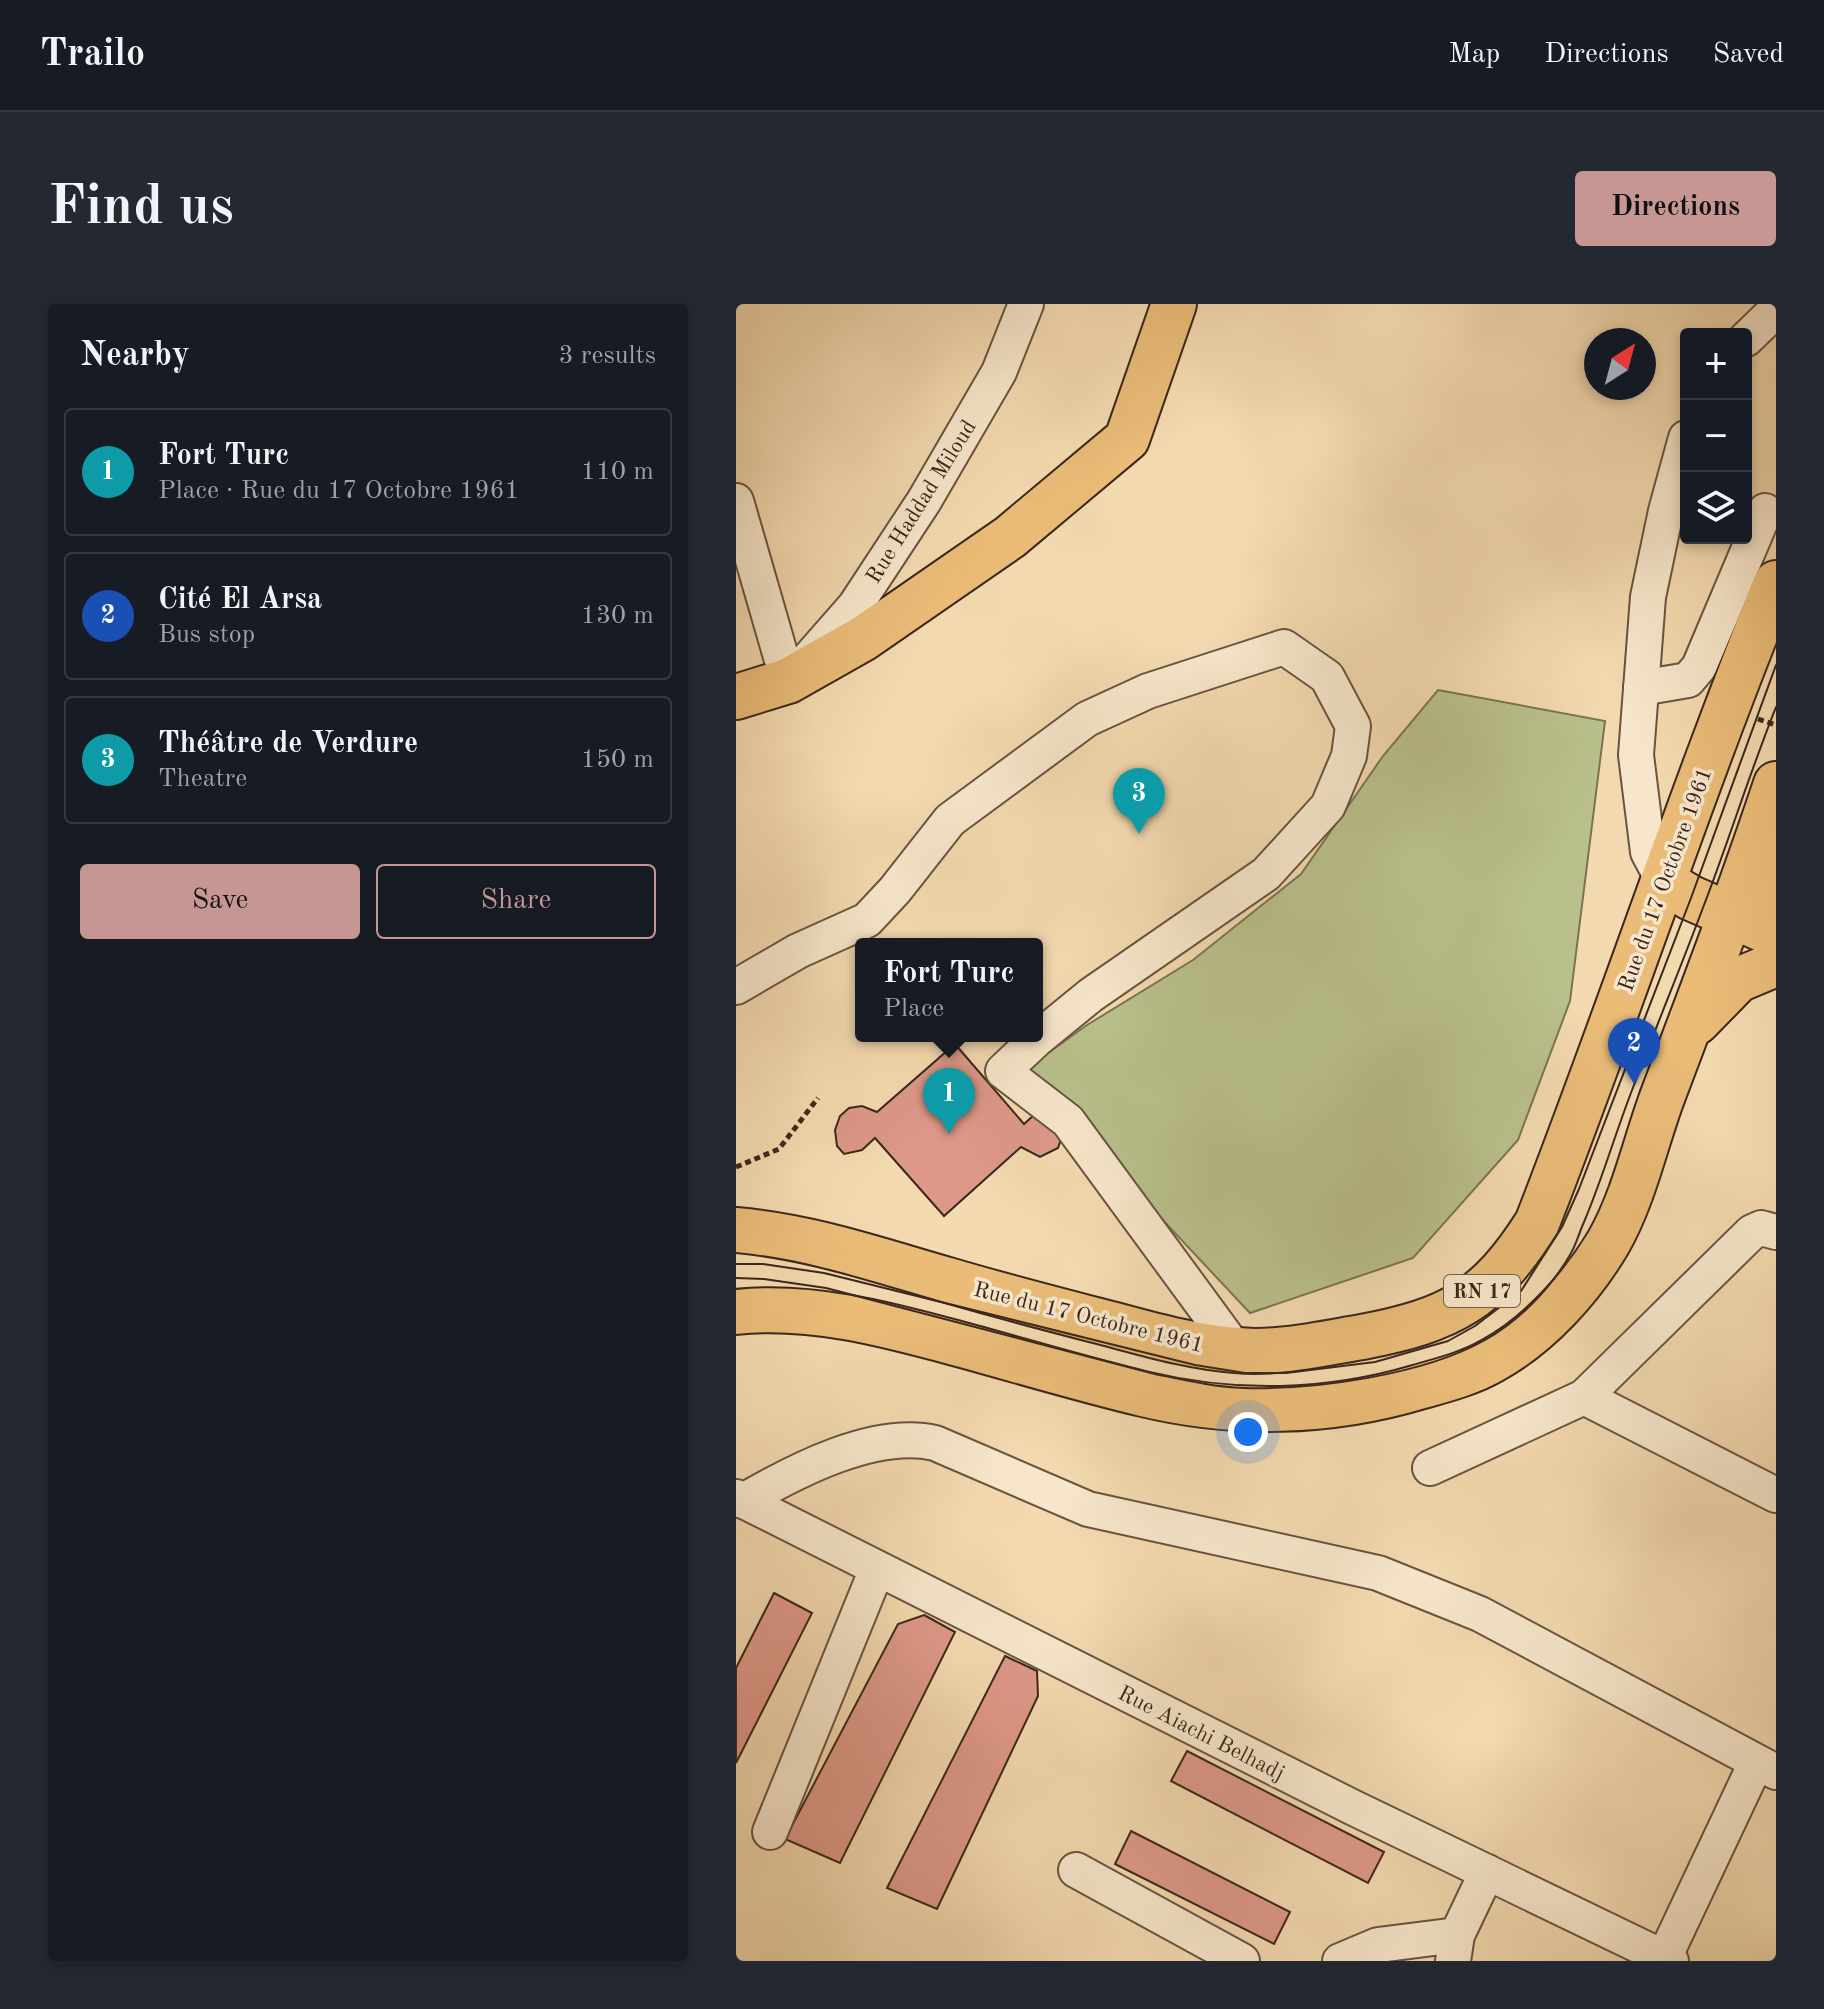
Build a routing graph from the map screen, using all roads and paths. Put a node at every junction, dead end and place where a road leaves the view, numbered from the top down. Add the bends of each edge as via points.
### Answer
1 (1026, 304) edge
2 (1174, 304) edge
3 (1776, 310) edge
4 (1752, 333) edge
5 (1680, 460) edge
6 (736, 501) edge
7 (1765, 511) dead end
8 (1776, 583) edge
9 (788, 681) junction
10 (1641, 688) junction
11 (736, 697) edge
12 (1770, 801) edge
13 (1664, 882) junction
14 (1776, 892) edge
15 (1729, 915) junction
16 (1776, 935) edge
17 (1776, 964) edge
18 (736, 987) edge
19 (1689, 1029) junction
20 (1043, 1034) edge
21 (1034, 1042) edge
22 (818, 1098) dead end
23 (736, 1167) edge
24 (1776, 1232) edge
25 (742, 1243) edge
26 (747, 1301) edge
27 (1236, 1350) junction
28 (1584, 1397) junction
29 (1430, 1468) dead end
30 (1776, 1495) edge
31 (740, 1499) edge
32 (877, 1569) junction
33 (1766, 1768) edge
34 (770, 1832) dead end
35 (1076, 1870) dead end
36 (1487, 1872) junction
37 (1455, 1948) edge
38 (1667, 1960) edge
39 (1242, 1961) edge
40 (1340, 1961) edge

1 - 9 street, Rue Haddad Miloud via 999,372 924,501 855,606
2 - 9 main road via 1127,439 1010,537 864,638
3 - 4 street
5 - 10 street via 1648,597
6 - 9 street
7 - 10 street via 1699,667 1688,680
8 - 13 main road, Rue du 17 Octobre 1961 / RN 17
9 - 11 main road
10 - 13 street via 1636,755 1648,852
12 - 14 main road via 1763,849
12 - 15 main road, RN 17
13 - 15 main road
13 - 27 main road, Rue du 17 Octobre 1961 / RN 17 via 1537,1223 1515,1259 1471,1300 1416,1325 1284,1349
15 - 16 main road
15 - 19 main road, RN 17
17 - 19 main road via 1738,980
18 - 20 street via 867,920 950,820 1087,719 1148,691 1284,647 1327,677 1353,726 1349,756 1328,806 1266,874
19 - 26 main road, RN 17 via 1623,1207 1588,1271 1532,1333 1494,1360 1448,1379 1347,1404 1253,1410 1199,1406 881,1323
21 - 27 street via 1003,1071 1068,1121
22 - 23 path via 779,1149
24 - 28 street via 1752,1232
25 - 27 main road, Rue du 17 Octobre 1961 / RN 17 via 778,1234 1174,1341
28 - 29 street
28 - 30 street
31 - 32 street, Rue Aiachi Belhadj
31 - 33 street via 803,1468 883,1442 909,1438 935,1443 1088,1509 1378,1573 1480,1614
32 - 34 street
32 - 36 street, Rue Aiachi Belhadj
33 - 38 street
35 - 39 street
36 - 37 street
36 - 38 street, Rue Aiachi Belhadj
37 - 40 street via 1378,1945

